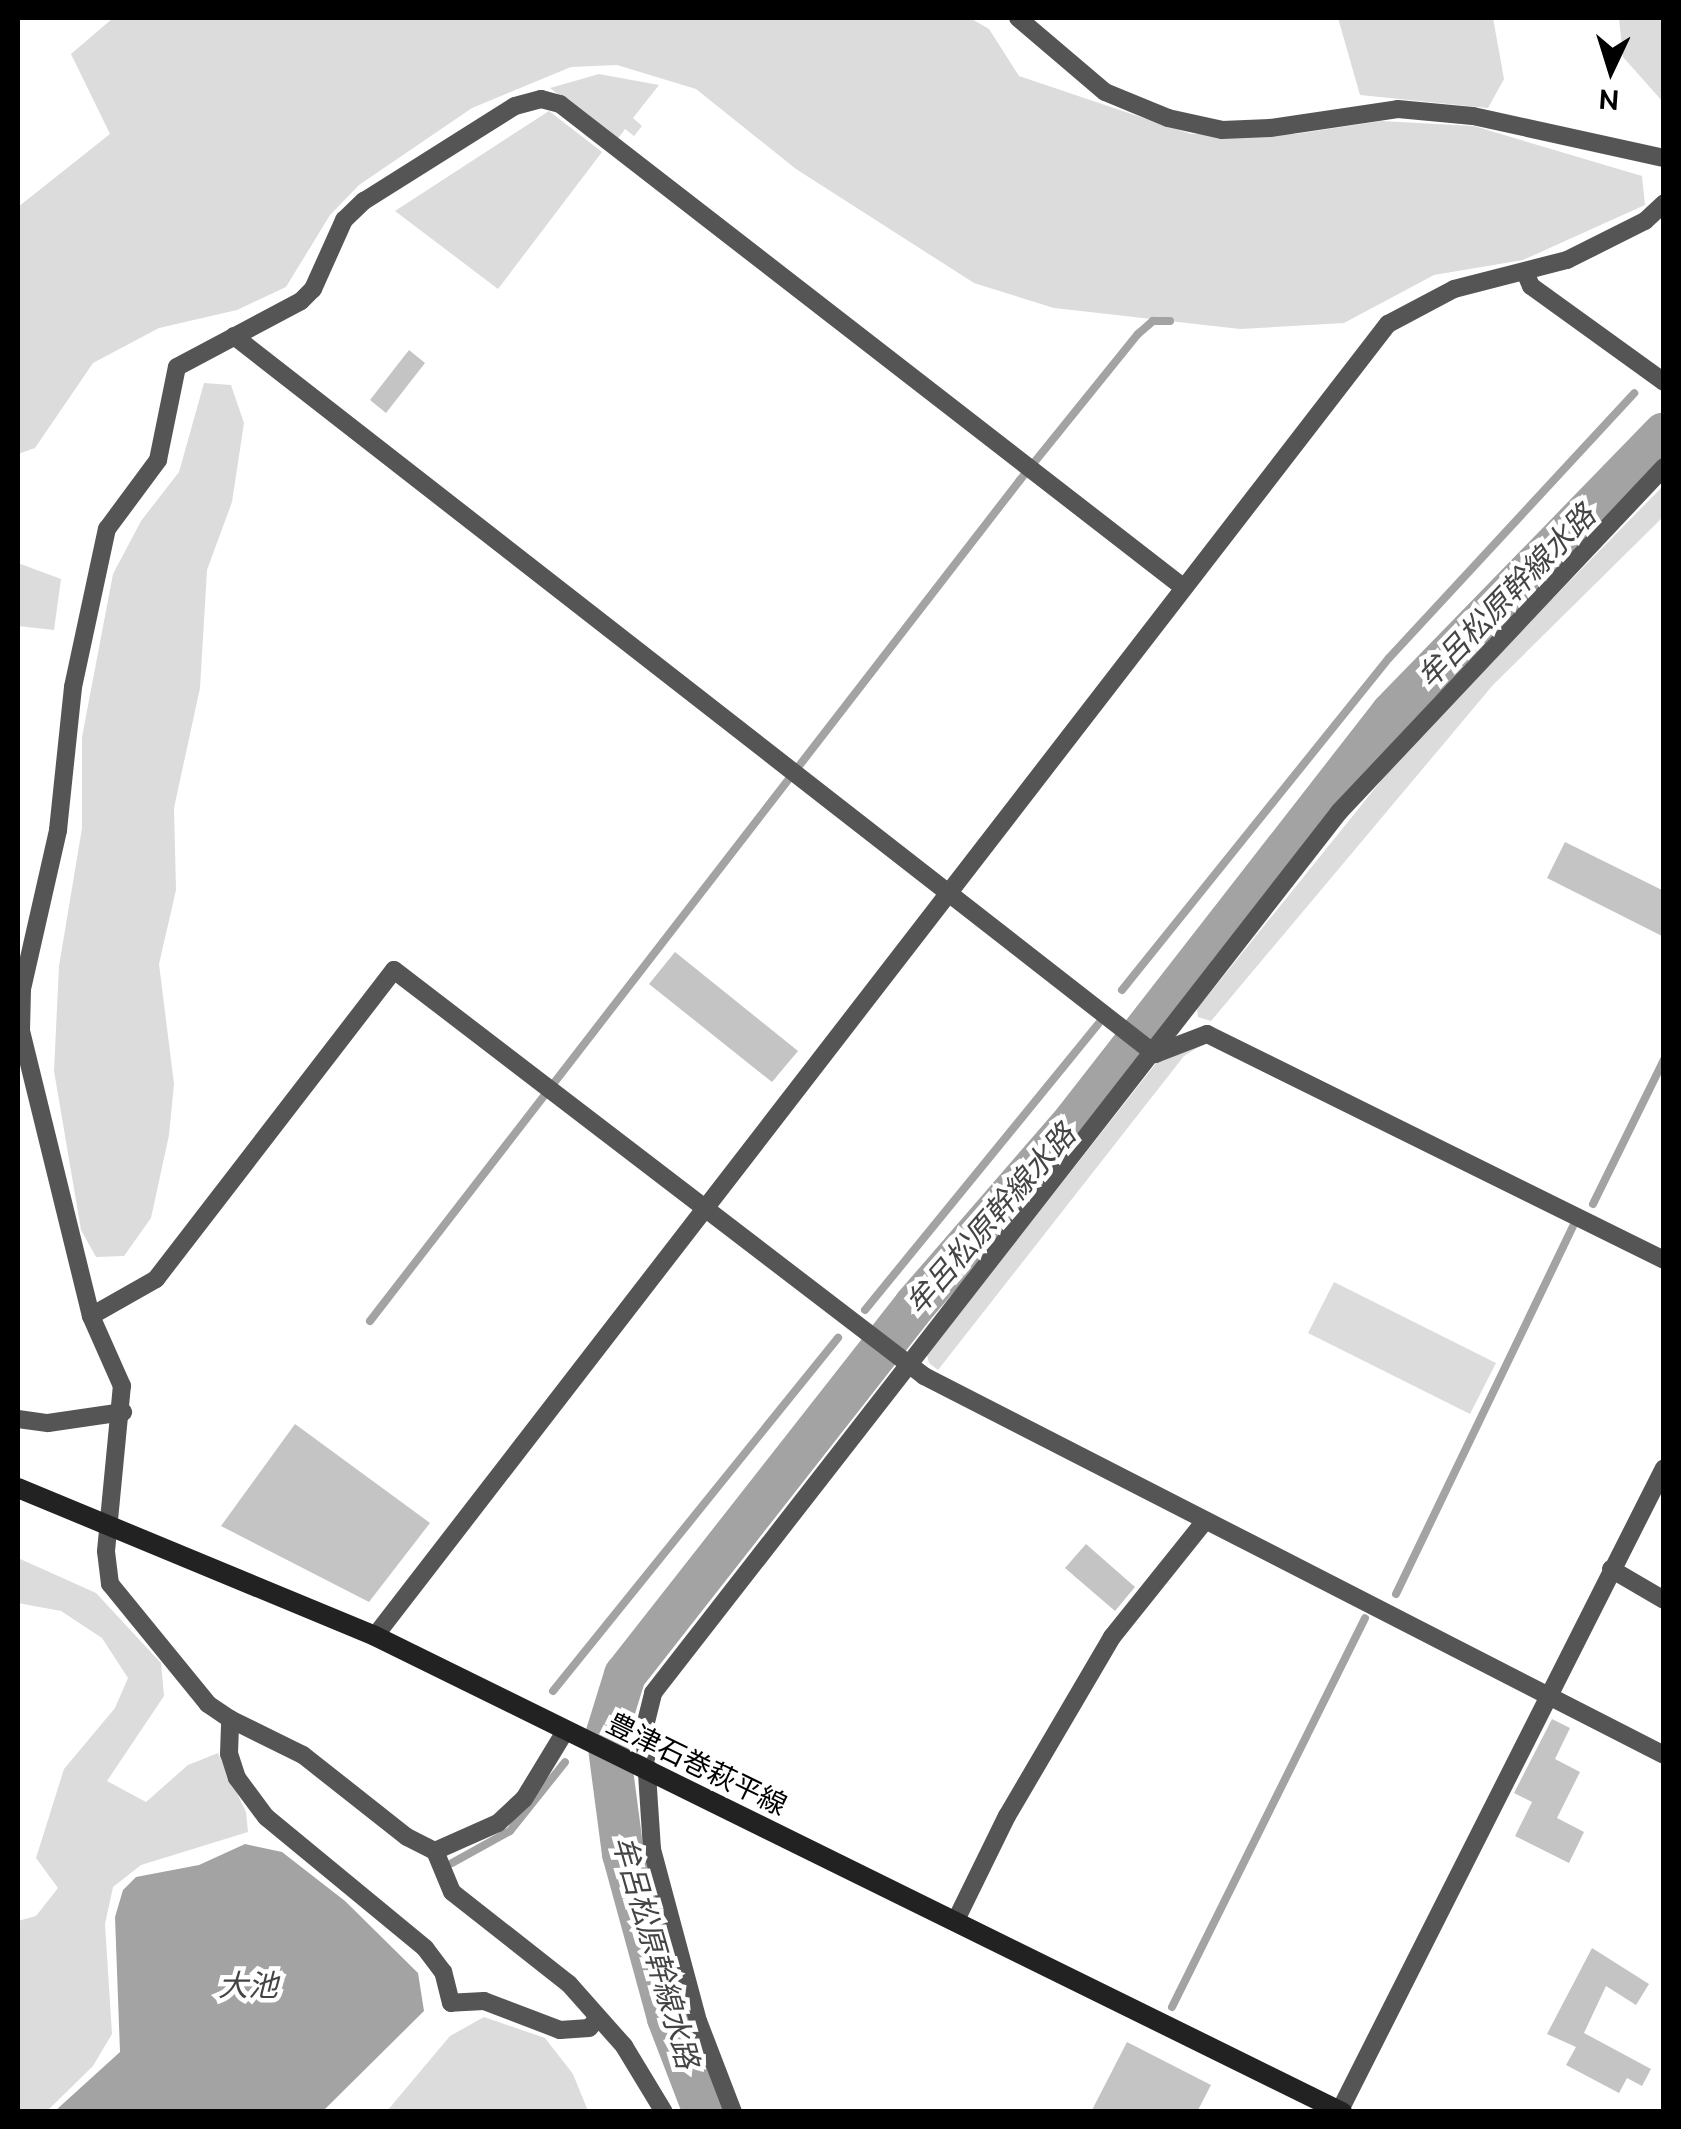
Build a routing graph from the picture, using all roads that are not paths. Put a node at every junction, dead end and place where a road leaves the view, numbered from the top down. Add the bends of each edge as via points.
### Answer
1 (1018, 18) edge
2 (1664, 158) edge
3 (1664, 203) edge
4 (1525, 272) junction
5 (234, 336) junction
6 (1664, 382) edge
7 (1664, 467) edge
8 (1183, 587) junction
9 (944, 893) junction
10 (1151, 1051) junction
11 (702, 1208) junction
12 (1664, 1260) edge
13 (91, 1316) junction
14 (906, 1363) junction
15 (123, 1412) junction
16 (18, 1419) edge
17 (1664, 1468) edge
18 (18, 1488) edge
19 (1205, 1521) junction
20 (110, 1526) junction
21 (1611, 1569) junction
22 (1664, 1600) edge
23 (375, 1636) junction
24 (1548, 1695) junction
25 (230, 1719) junction
26 (570, 1732) junction
27 (1664, 1755) edge
28 (638, 1766) junction
29 (435, 1851) junction
30 (955, 1922) junction
31 (598, 2018) junction
32 (1340, 2111) edge
33 (664, 2112) edge
34 (732, 2112) edge

1 - 2 street via 1105,92 1168,118 1222,130 1398,109 1473,116
3 - 4 street via 1645,221 1567,260
4 - 6 street via 1530,286
4 - 8 street via 1454,288 1388,324
5 - 8 street via 313,289 344,220 364,202 515,106 541,99 560,104
5 - 9 street
5 - 13 street via 178,367 158,460 107,529 96,559 72,686 58,830 22,989 21,1030
7 - 10 street via 1339,812
8 - 9 street
9 - 10 street
9 - 11 street
10 - 12 street via 1207,1034
10 - 14 street
11 - 13 street via 394,970 156,1279
11 - 14 street
11 - 23 street
13 - 15 street via 122,1386
14 - 19 street
14 - 28 street via 677,1655 653,1693
15 - 16 street via 48,1423
15 - 20 street
17 - 21 street
18 - 20 main road, 豊津石巻萩平線
19 - 24 street
19 - 30 street via 1112,1638
20 - 23 main road, 豊津石巻萩平線
20 - 25 street via 106,1568 123,1604 208,1704
21 - 22 street
21 - 24 street
23 - 26 main road, 豊津石巻萩平線
24 - 27 street
24 - 32 street
25 - 29 street via 303,1754 407,1837
25 - 31 street via 229,1754 237,1778 266,1817 425,1948 443,1972 450,2003 484,2001 560,2030 589,2028
26 - 28 main road, 豊津石巻萩平線
26 - 29 street via 524,1798 498,1822
28 - 30 main road, 豊津石巻萩平線
28 - 34 street via 652,1849 698,2021
29 - 31 street via 452,1892 545,1964
30 - 32 main road, 豊津石巻萩平線
31 - 33 street

